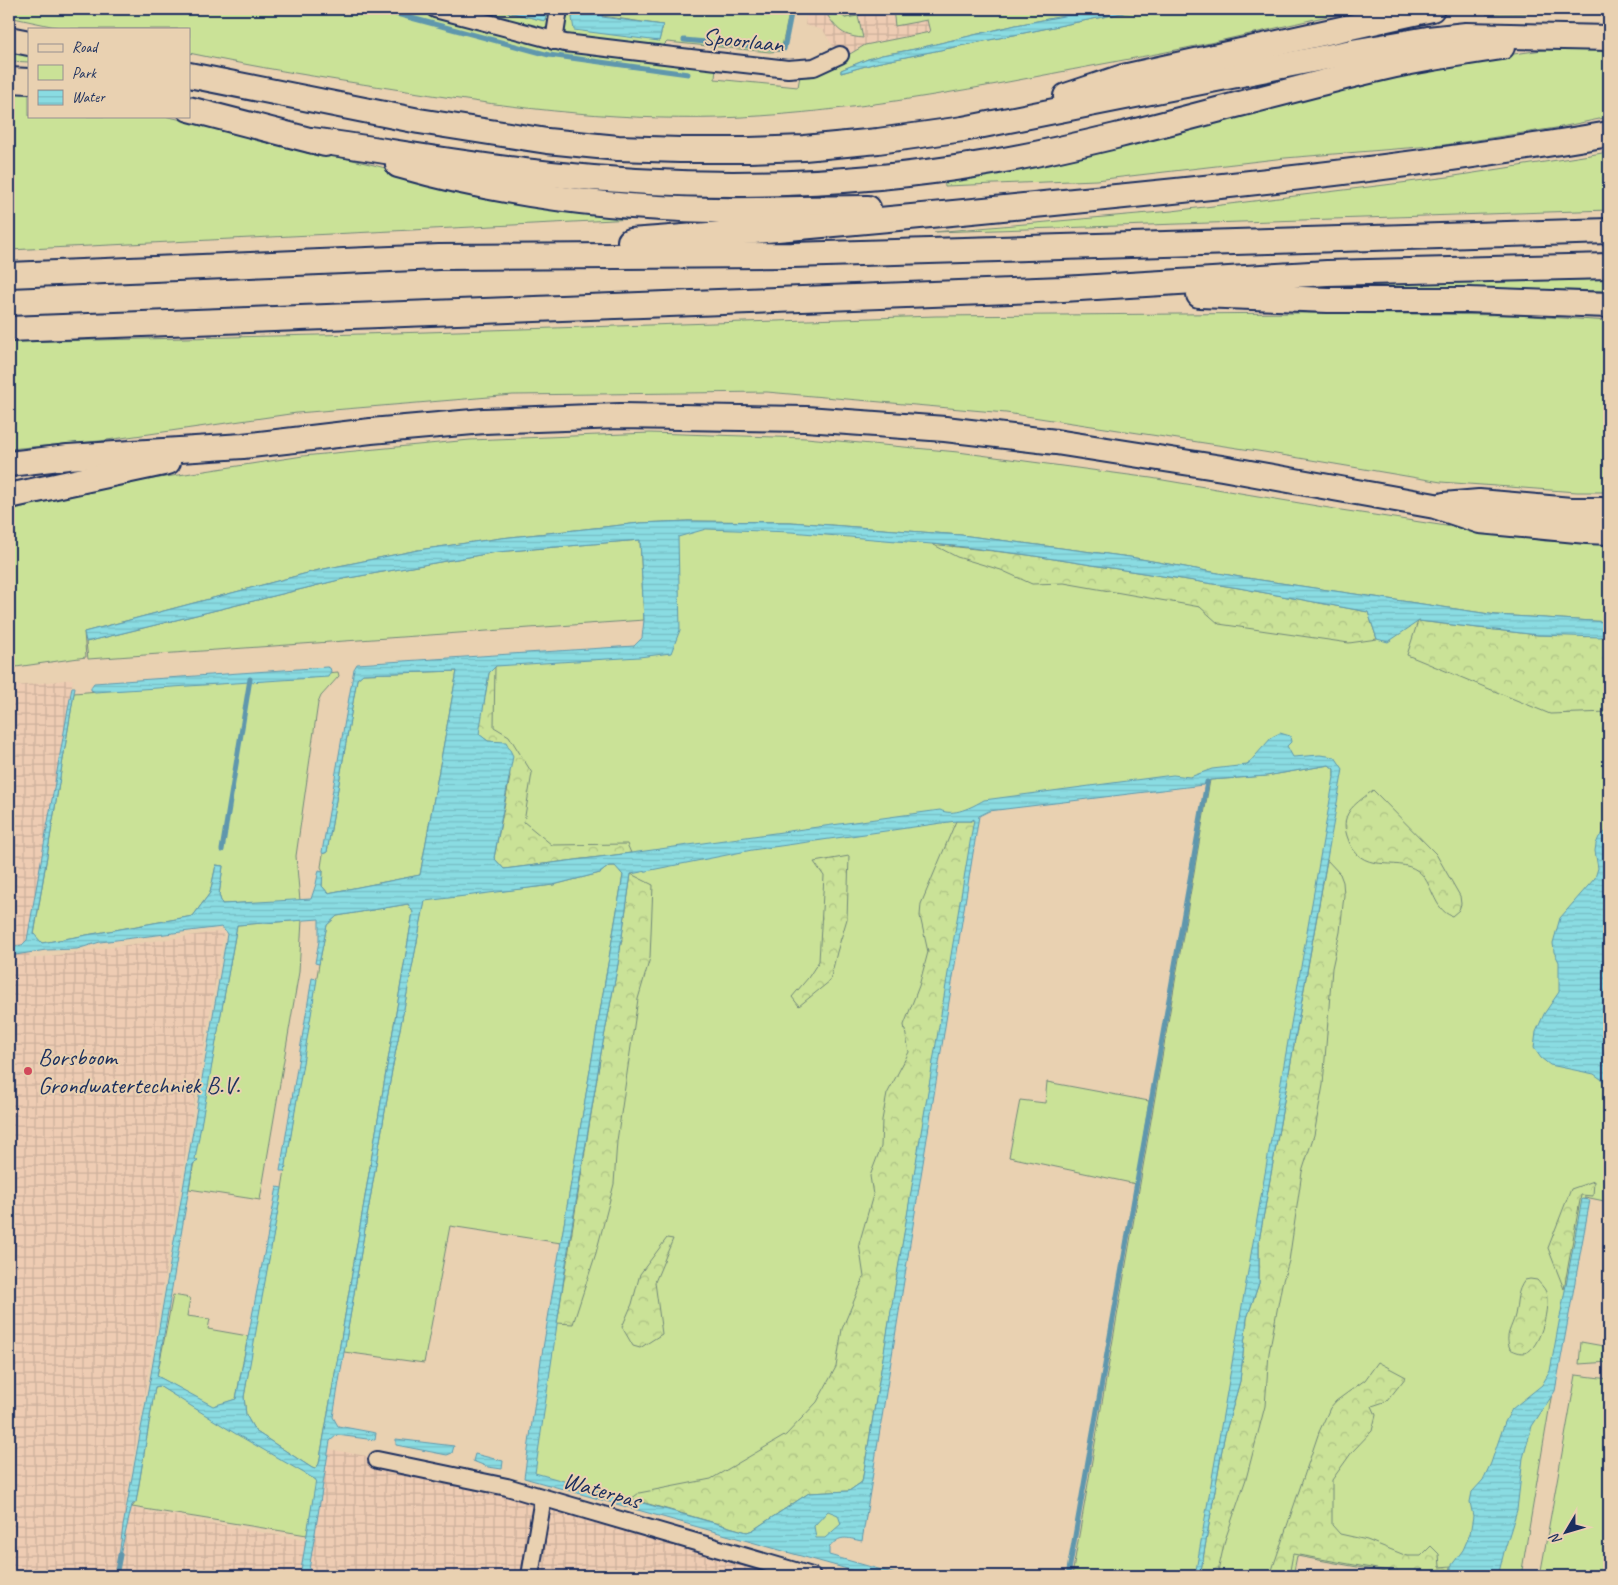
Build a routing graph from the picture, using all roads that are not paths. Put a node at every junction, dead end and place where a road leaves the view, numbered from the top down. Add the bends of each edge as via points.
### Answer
1 (435, 9) edge
2 (559, 9) edge
3 (1432, 9) edge
4 (1563, 38) junction
5 (1609, 38) edge
6 (9, 39) edge
7 (554, 41) junction
8 (28, 43) edge
9 (840, 55) dead end
10 (190, 75) edge
11 (9, 80) edge
12 (28, 81) edge
13 (190, 109) edge
14 (962, 129) junction
15 (1609, 134) edge
16 (311, 140) junction
17 (1000, 209) junction
18 (1609, 231) edge
19 (439, 256) junction
20 (1609, 266) edge
21 (9, 275) edge
22 (1063, 289) junction
23 (1609, 305) edge
24 (9, 329) edge
25 (243, 446) junction
26 (9, 464) edge
27 (9, 496) edge
28 (1435, 506) junction
29 (1609, 510) edge
30 (1609, 532) edge
31 (377, 1460) dead end
32 (543, 1498) junction
33 (530, 1576) edge
34 (812, 1576) edge

1 - 7 street, Spoorlaan
2 - 7 street
3 - 14 highway via 1123,77
4 - 5 highway
4 - 14 highway via 1466,35 1394,44
4 - 16 highway via 1384,68 1074,146 982,164 874,178 752,184 624,181 550,174
6 - 8 highway
7 - 9 street, Spoorlaan via 788,69 814,67
10 - 14 highway via 476,131 618,148 804,148
11 - 12 highway
13 - 16 highway
15 - 17 highway via 1270,181
16 - 17 highway via 433,175 556,197 627,205 712,210
17 - 19 highway
18 - 19 highway via 792,255
19 - 21 highway
20 - 22 highway via 1327,274
22 - 23 highway via 1328,300 1469,300
22 - 24 highway
25 - 26 highway
25 - 27 highway
25 - 28 highway via 371,431 512,420 664,416 806,418 1056,442
28 - 29 highway via 1479,502
28 - 30 highway via 1480,521
31 - 32 street, Waterpas via 507,1487
32 - 33 street
32 - 34 street, Waterpas

